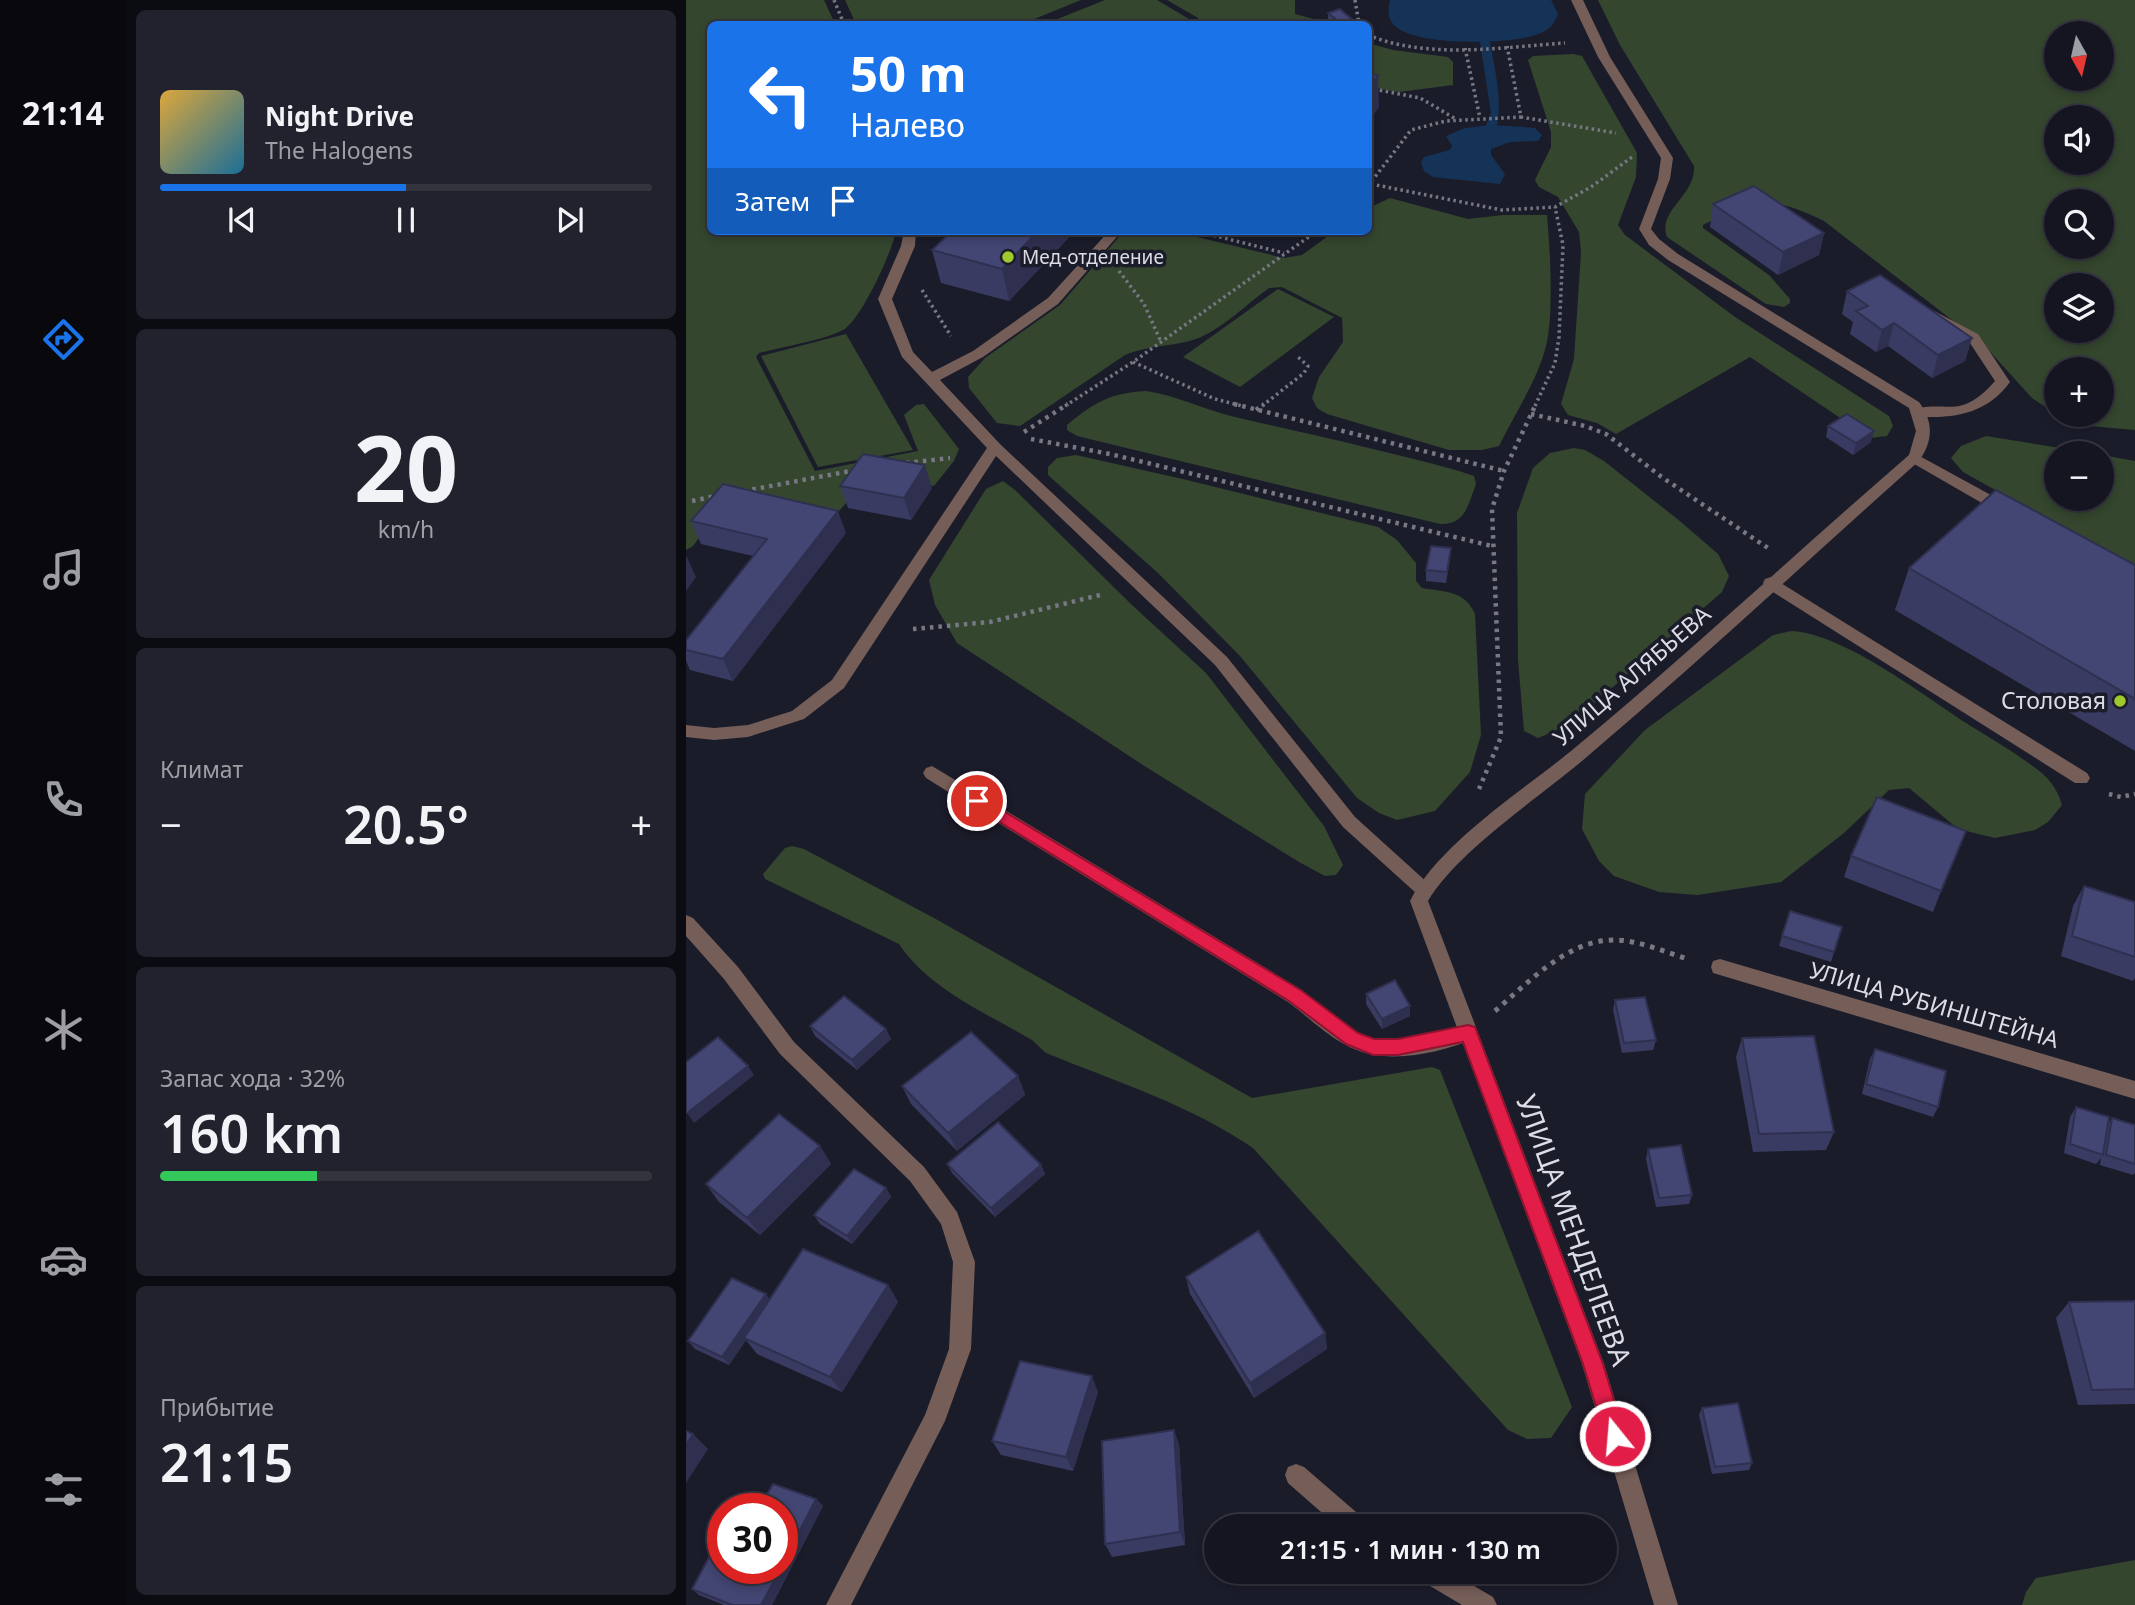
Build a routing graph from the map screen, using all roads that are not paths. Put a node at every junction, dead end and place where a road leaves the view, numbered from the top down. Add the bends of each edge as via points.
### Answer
1 (1577, 0) edge
2 (909, 235) edge
3 (1112, 235) edge
4 (1926, 311) edge
5 (931, 379) junction
6 (1917, 408) junction
7 (995, 447) junction
8 (1914, 458) junction
9 (2019, 517) edge
10 (1772, 583) junction
11 (686, 731) edge
12 (932, 773) dead end
13 (2081, 778) dead end
14 (1423, 889) junction
15 (686, 923) edge
16 (1720, 967) road end
17 (1468, 1033) junction
18 (2135, 1090) edge
19 (1296, 1475) dead end
20 (1341, 1514) edge
21 (1449, 1584) edge
22 (838, 1605) edge
23 (1485, 1605) edge
24 (1666, 1605) edge

1 - 6 street via 1597,45 1667,158 1664,179 1644,229 1654,242
2 - 5 street via 885,299 907,354
3 - 5 street via 1053,301 978,354
4 - 6 street via 1973,337 2003,382 1984,403 1957,412
5 - 7 street
6 - 8 street via 1924,439
7 - 11 street via 838,684 799,715 748,731
7 - 14 street via 1222,662 1349,822
8 - 9 street
8 - 10 street, УЛИЦА АЛЯБЬЕВА
10 - 13 street
10 - 14 street, УЛИЦА АЛЯБЬЕВА
12 - 17 street via 1296,996 1352,1038 1373,1047 1398,1047
14 - 17 street, УЛИЦА МЕНДЕЛЕЕВА via 1419,901
15 - 22 street via 731,973 787,1048 917,1174 950,1219 964,1262 960,1349 952,1373 934,1421
16 - 18 street, УЛИЦА РУБИНШТЕЙНА
17 - 24 street, УЛИЦА МЕНДЕЛЕЕВА via 1593,1364
19 - 20 street
21 - 23 street

